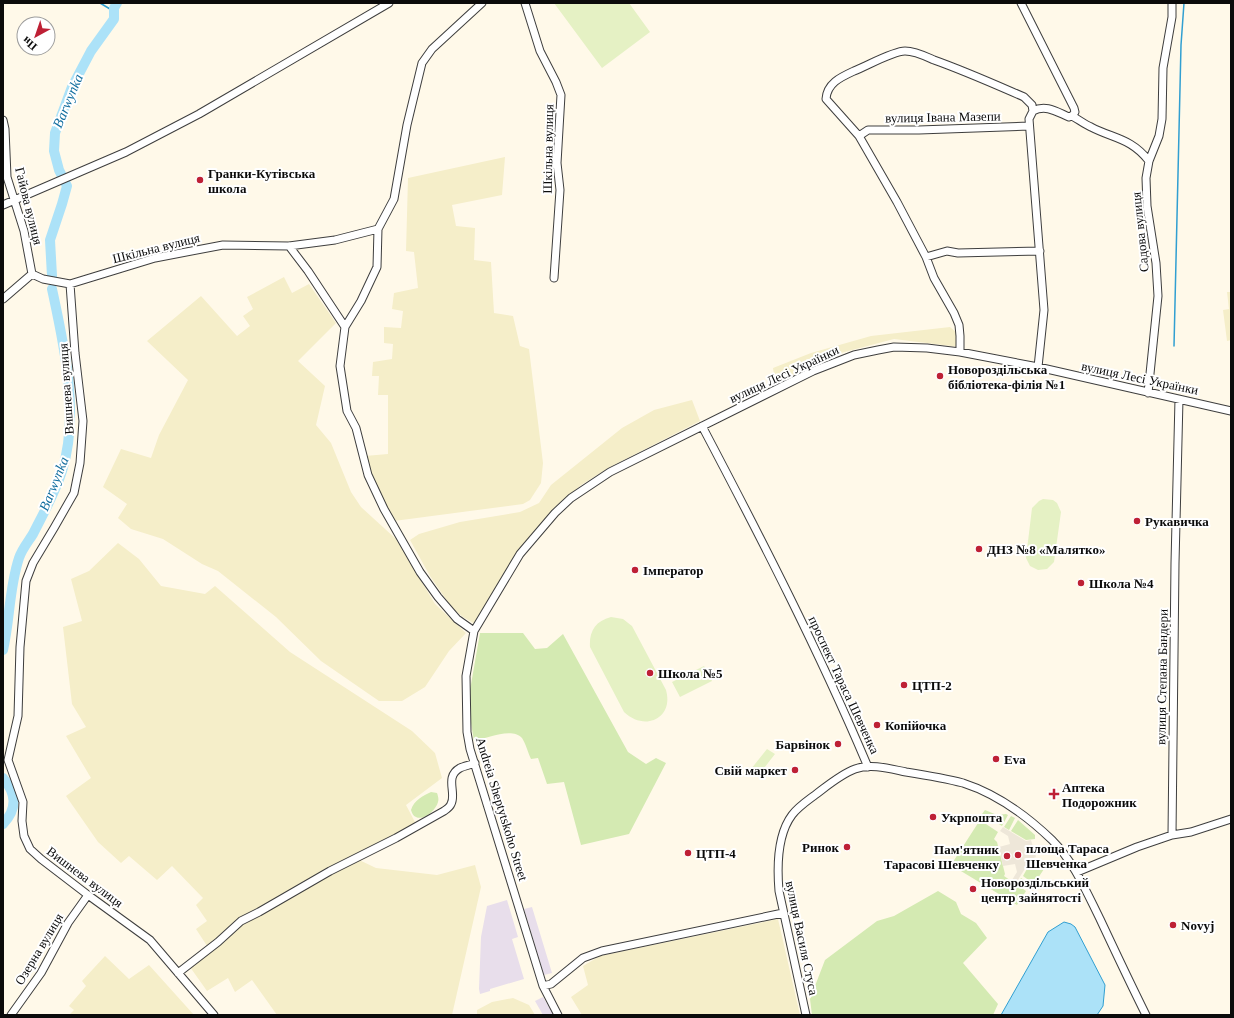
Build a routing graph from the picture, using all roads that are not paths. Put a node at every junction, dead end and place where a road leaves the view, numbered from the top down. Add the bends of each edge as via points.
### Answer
1 (389, 3) edge
2 (482, 3) edge
3 (525, 3) edge
4 (1021, 3) edge
5 (1172, 3) edge
6 (1033, 111) junction
7 (1072, 116) junction
8 (3, 120) edge
9 (1029, 126) junction
10 (859, 136) junction
11 (1149, 161) junction
12 (14, 200) junction
13 (3, 205) edge
14 (378, 229) junction
15 (289, 246) junction
16 (1040, 251) junction
17 (926, 257) junction
18 (32, 274) junction
19 (554, 278) dead end
20 (70, 284) junction
21 (3, 299) edge
22 (345, 327) junction
23 (960, 352) junction
24 (1038, 365) junction
25 (1149, 391) junction
26 (1179, 399) junction
27 (1231, 411) edge
28 (702, 426) junction
29 (474, 631) junction
30 (475, 763) junction
31 (868, 767) junction
32 (1231, 819) edge
33 (1172, 835) junction
34 (1076, 872) junction
35 (88, 895) junction
36 (783, 913) junction
37 (178, 973) junction
38 (543, 986) junction
39 (11, 1015) edge
40 (214, 1015) edge
41 (558, 1015) edge
42 (806, 1015) edge
43 (1146, 1015) edge

1 - 12 street via 199,114 126,152
2 - 14 street via 432,49 422,63 407,125 394,199
3 - 19 street, Шкільна вулиця via 540,51 561,95 557,163 560,190
4 - 7 street via 1074,108
5 - 11 street, Садова вулиця via 1163,68 1162,120
6 - 7 street via 1047,108
6 - 9 street
6 - 10 street, вулиця Івана Мазепи via 1032,105 1024,98 956,68 914,52 904,51 836,80 828,89 826,99
7 - 11 street via 1132,144
8 - 12 street, Гайова вулиця via 7,177
9 - 10 street, вулиця Івана Мазепи via 868,130
9 - 16 street
10 - 17 street via 898,202
11 - 25 street, Садова вулиця via 1146,178 1147,206 1156,263 1158,296
12 - 13 street
12 - 18 street, Гайова вулиця via 24,231
14 - 15 street, Шкільна вулиця via 336,240
14 - 22 street via 377,267
15 - 20 street, Шкільна вулиця via 223,245 156,258
15 - 22 street
16 - 17 street via 947,251
16 - 24 street via 1044,310
17 - 23 street via 959,325
18 - 20 street, Шкільна вулиця via 43,279
18 - 21 street
20 - 35 street, Вишнева вулиця via 83,422 80,463 74,493 33,563 26,581 20,647 18,716 8,760 23,802 24,836 30,848
22 - 29 street via 340,366 347,411 356,428 368,475 420,572 457,619
23 - 24 street, вулиця Лесі Українки
23 - 28 street, вулиця Лесі Українки via 894,347 854,355 813,371
24 - 25 street, вулиця Лесі Українки
25 - 26 street, вулиця Лесі Українки
26 - 27 street, вулиця Лесі Українки
26 - 33 street, вулиця Степана Бандери
28 - 29 street, Andreia Sheptytskoho Street via 610,472 571,498 520,554
28 - 31 street, проспект Тараса Шевченка via 840,700
29 - 30 street, Andreia Sheptytskoho Street via 466,676 467,732
30 - 37 street via 460,768 453,775 451,805 444,811 241,921
30 - 38 street, Andreia Sheptytskoho Street
31 - 34 street, проспект Тараса Шевченка via 943,778 990,794 1013,807 1041,830 1062,851
31 - 36 street, вулиця Василя Стуса via 856,769 827,785 802,805 786,825 778,862
32 - 33 street via 1191,832
33 - 34 street
34 - 43 street, проспект Тараса Шевченка
35 - 37 street, Вишнева вулиця via 150,940
35 - 39 street, Озерна вулиця via 68,923 41,973
36 - 38 street via 602,951 583,958 563,976
36 - 42 street, вулиця Василя Стуса
37 - 40 street, Вишнева вулиця
38 - 41 street, Andreia Sheptytskoho Street

